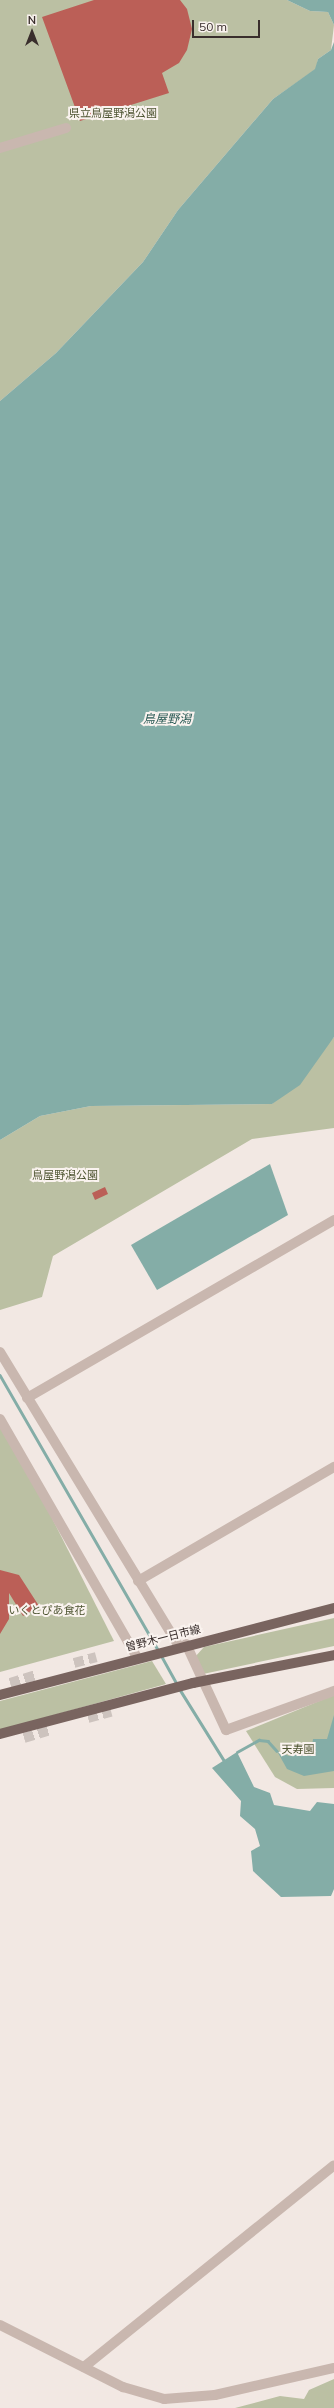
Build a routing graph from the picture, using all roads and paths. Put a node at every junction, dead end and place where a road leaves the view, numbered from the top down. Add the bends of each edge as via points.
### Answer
1 (66, 128) dead end
2 (0, 148) edge
3 (333, 1224) edge
4 (0, 1352) edge
5 (27, 1398) junction
6 (0, 1419) edge
7 (334, 1467) edge
8 (138, 1581) junction
9 (334, 1608) edge
10 (179, 1646) junction
11 (334, 1655) edge
12 (142, 1656) junction
13 (197, 1682) junction
14 (334, 1691) edge
15 (0, 1695) edge
16 (0, 1734) edge
17 (334, 2165) edge
18 (0, 2325) edge
19 (84, 2366) junction
20 (334, 2368) edge
21 (178, 2404) edge

1 - 2 street
3 - 5 street
4 - 5 street
5 - 8 street
6 - 12 street
7 - 8 street
8 - 10 street
9 - 10 main road, 曽野木一日市線
10 - 12 main road, 曽野木一日市線
10 - 13 street
11 - 13 main road
12 - 15 main road, 曽野木一日市線
13 - 14 street via 226,1730
13 - 16 main road
17 - 19 street
18 - 19 street
19 - 21 street via 144,2395
20 - 21 street

